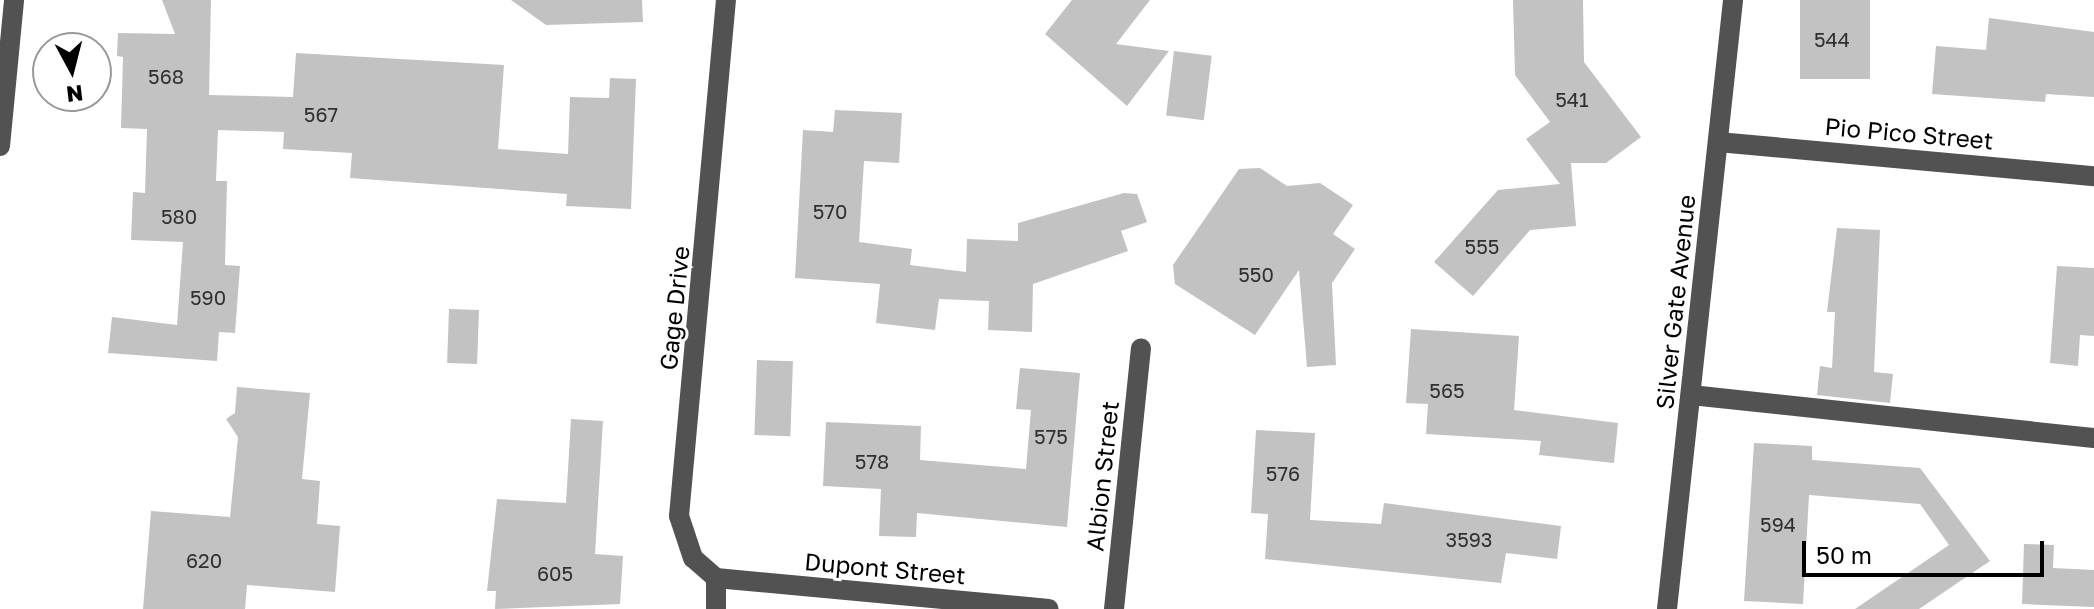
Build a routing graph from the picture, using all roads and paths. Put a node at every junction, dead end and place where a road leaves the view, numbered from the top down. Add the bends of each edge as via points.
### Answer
1 (14, 0) edge
2 (726, 0) edge
3 (1733, 0) edge
4 (1718, 142) junction
5 (0, 146) edge
6 (2094, 176) edge
7 (1141, 348) dead end
8 (1691, 395) junction
9 (2094, 438) edge
10 (716, 578) junction
11 (716, 609) edge
12 (1049, 609) edge
13 (1114, 609) edge
14 (1667, 609) edge

1 - 5 street
2 - 10 street, Gage Drive via 679,516 693,558
3 - 4 street, Silver Gate Avenue
4 - 6 street, Pio Pico Street
4 - 8 street, Silver Gate Avenue
7 - 13 street, Albion Street
8 - 9 street
8 - 14 street, Silver Gate Avenue
10 - 11 street
10 - 12 street, Dupont Street

